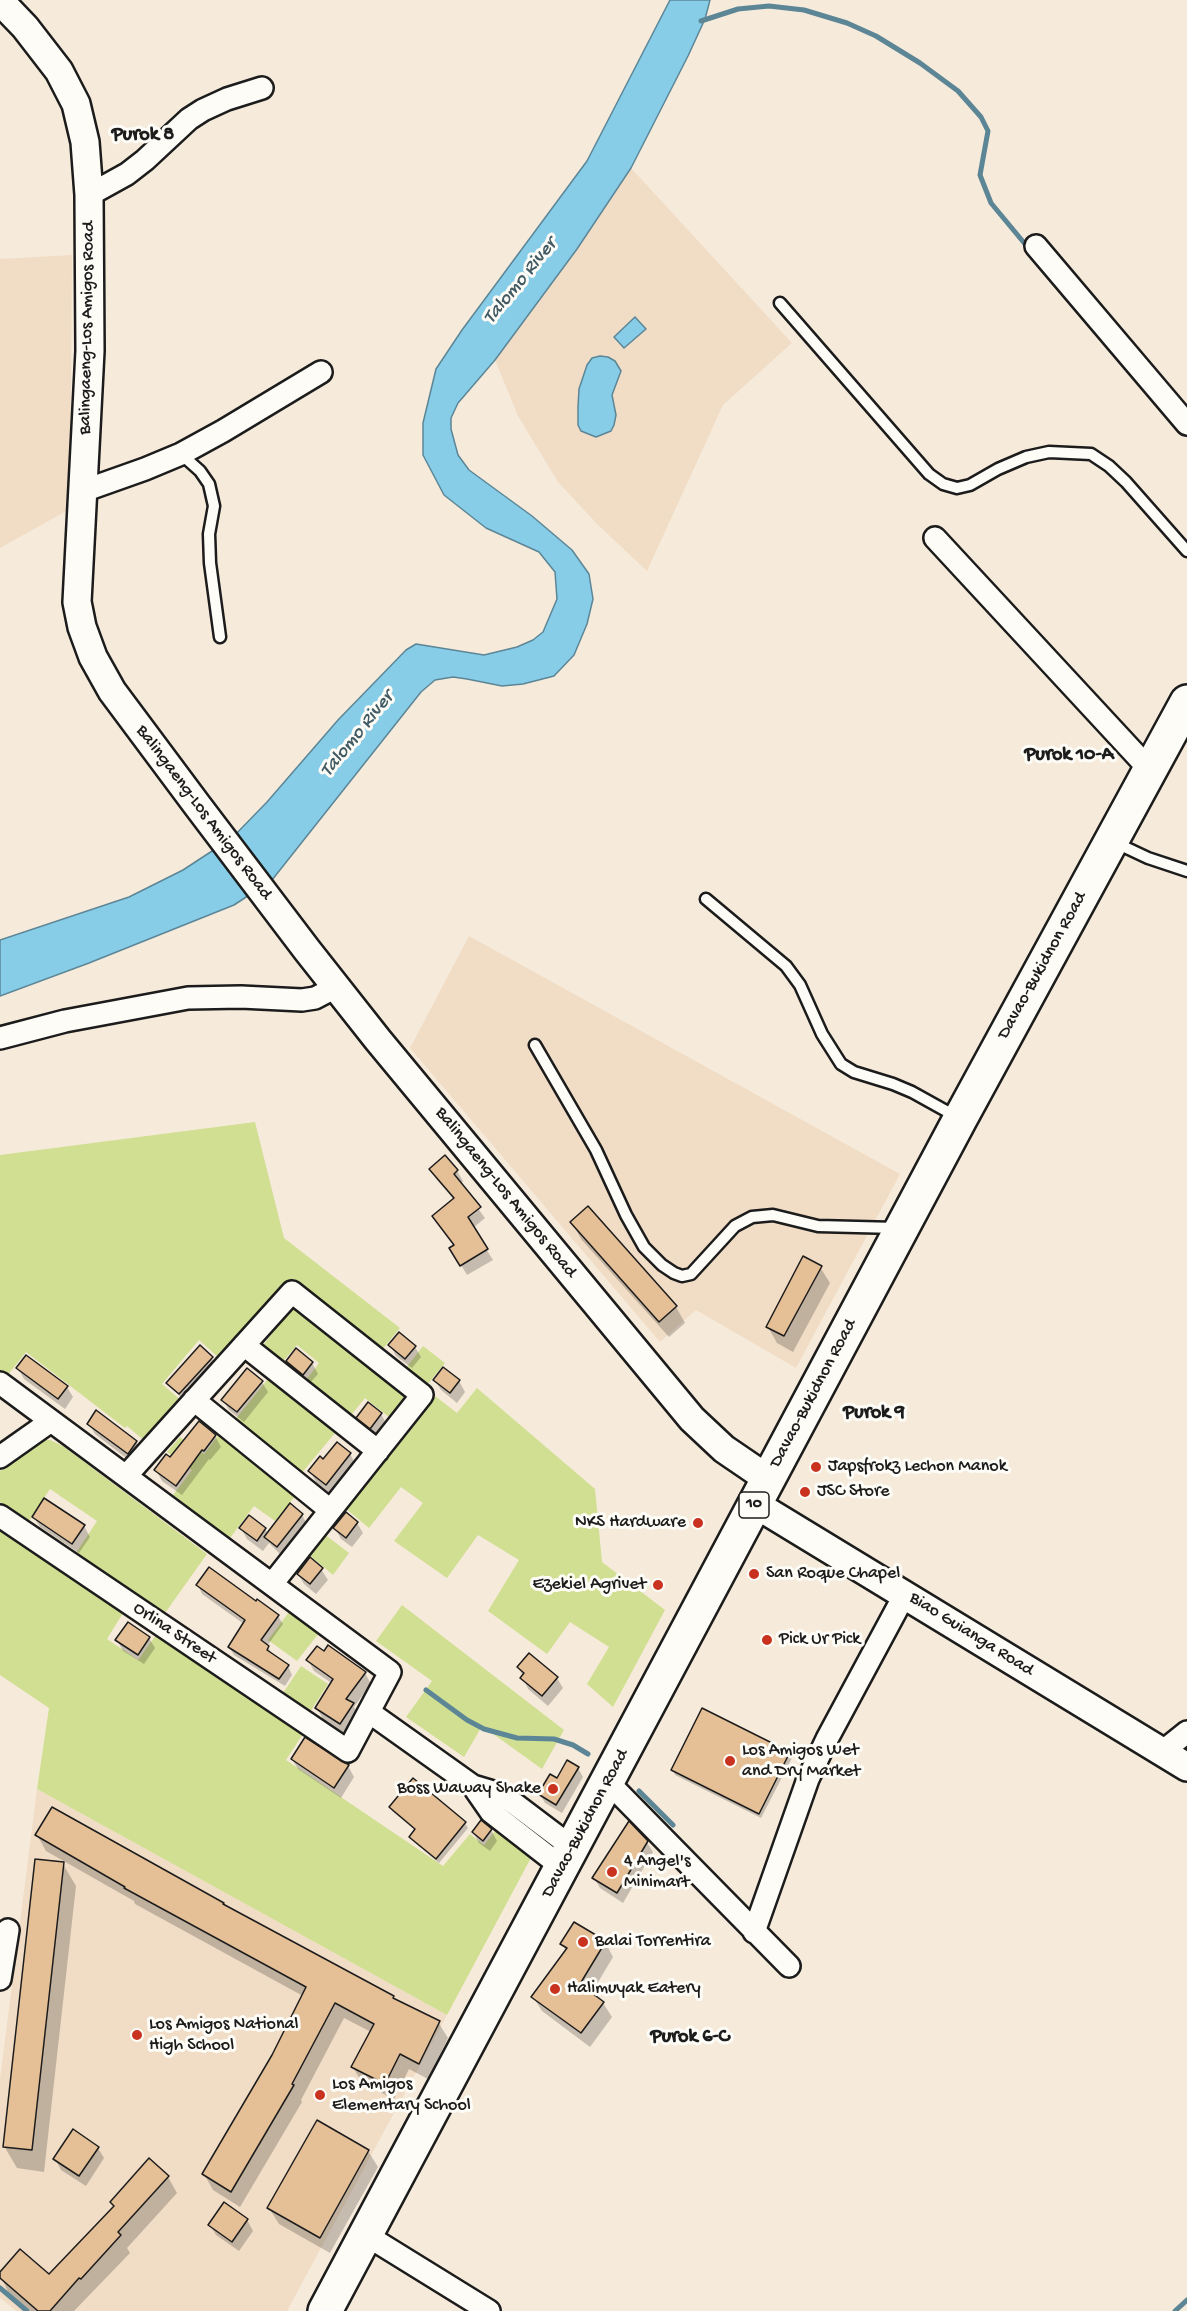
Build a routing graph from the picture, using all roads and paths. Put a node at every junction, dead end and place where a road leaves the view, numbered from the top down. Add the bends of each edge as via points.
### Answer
1 (0, 1) edge
2 (262, 88) dead end
3 (89, 195) junction
4 (1036, 246) dead end
5 (780, 303) dead end
6 (321, 372) dead end
7 (1187, 424) edge
8 (181, 454) junction
9 (84, 491) junction
10 (935, 538) dead end
11 (1187, 551) edge
12 (220, 637) dead end
13 (1187, 702) edge
14 (1150, 770) junction
15 (1111, 841) junction
16 (1187, 871) edge
17 (706, 899) dead end
18 (336, 987) junction
19 (0, 1038) edge
20 (535, 1045) dead end
21 (960, 1119) junction
22 (903, 1228) junction
23 (244, 1345) junction
24 (0, 1383) edge
25 (194, 1400) junction
26 (51, 1421) junction
27 (378, 1451) junction
28 (0, 1457) edge
29 (126, 1476) junction
30 (762, 1491) junction
31 (330, 1510) junction
32 (0, 1516) edge
33 (272, 1584) junction
34 (905, 1594) junction
35 (369, 1712) junction
36 (1187, 1732) edge
37 (1162, 1752) junction
38 (1187, 1767) edge
39 (608, 1782) junction
40 (568, 1858) junction
41 (8, 1930) dead end
42 (754, 1932) junction
43 (789, 1966) dead end
44 (0, 1979) edge
45 (366, 2235) junction
46 (325, 2311) edge
47 (489, 2311) edge

1 - 3 street, Balingaeng-Los Amigos Road via 58,71 76,104 85,142
2 - 3 street via 203,110 127,174
3 - 9 street, Balingaeng-Los Amigos Road via 90,351
4 - 7 street
5 - 11 lane via 929,474 943,484 957,488 970,485 1026,457 1049,452 1091,454 1126,482
6 - 8 street
8 - 9 street
8 - 12 lane via 209,484 214,506 209,534 210,563
9 - 18 street, Balingaeng-Los Amigos Road via 77,602 93,657 112,691
10 - 14 street
13 - 14 highway, Davao-Bukidnon Road / 10
14 - 15 highway, Davao-Bukidnon Road / 10
15 - 16 lane
15 - 21 highway, Davao-Bukidnon Road / 10
17 - 21 lane via 786,966 841,1064 912,1092
18 - 19 street via 302,1000 188,998 65,1021
18 - 30 street, Balingaeng-Los Amigos Road via 685,1411
20 - 22 lane via 596,1150 644,1246 674,1273 691,1274 735,1226 752,1217 773,1215 818,1227
21 - 22 highway, Davao-Bukidnon Road / 10
22 - 30 highway, Davao-Bukidnon Road / 10
23 - 25 street
23 - 27 street
23 - 27 street via 292,1292 422,1395
24 - 26 street
25 - 29 street
25 - 31 street
26 - 28 street
26 - 29 street
27 - 31 street
29 - 33 street
30 - 34 street, Biao Guianga Road
30 - 39 highway, Davao-Bukidnon Road / 10
31 - 33 street
32 - 35 street, Orlina Street via 348,1751
33 - 35 street via 390,1672
34 - 37 street, Biao Guianga Road
34 - 42 street via 808,1779
35 - 40 street via 473,1786 490,1812
36 - 37 street
37 - 38 street, Biao Guianga Road
39 - 40 highway, Davao-Bukidnon Road / 10
39 - 42 street
40 - 45 highway, Davao-Bukidnon Road / 10
41 - 44 street
42 - 43 street
45 - 46 highway, Davao-Bukidnon Road / 10
45 - 47 street

